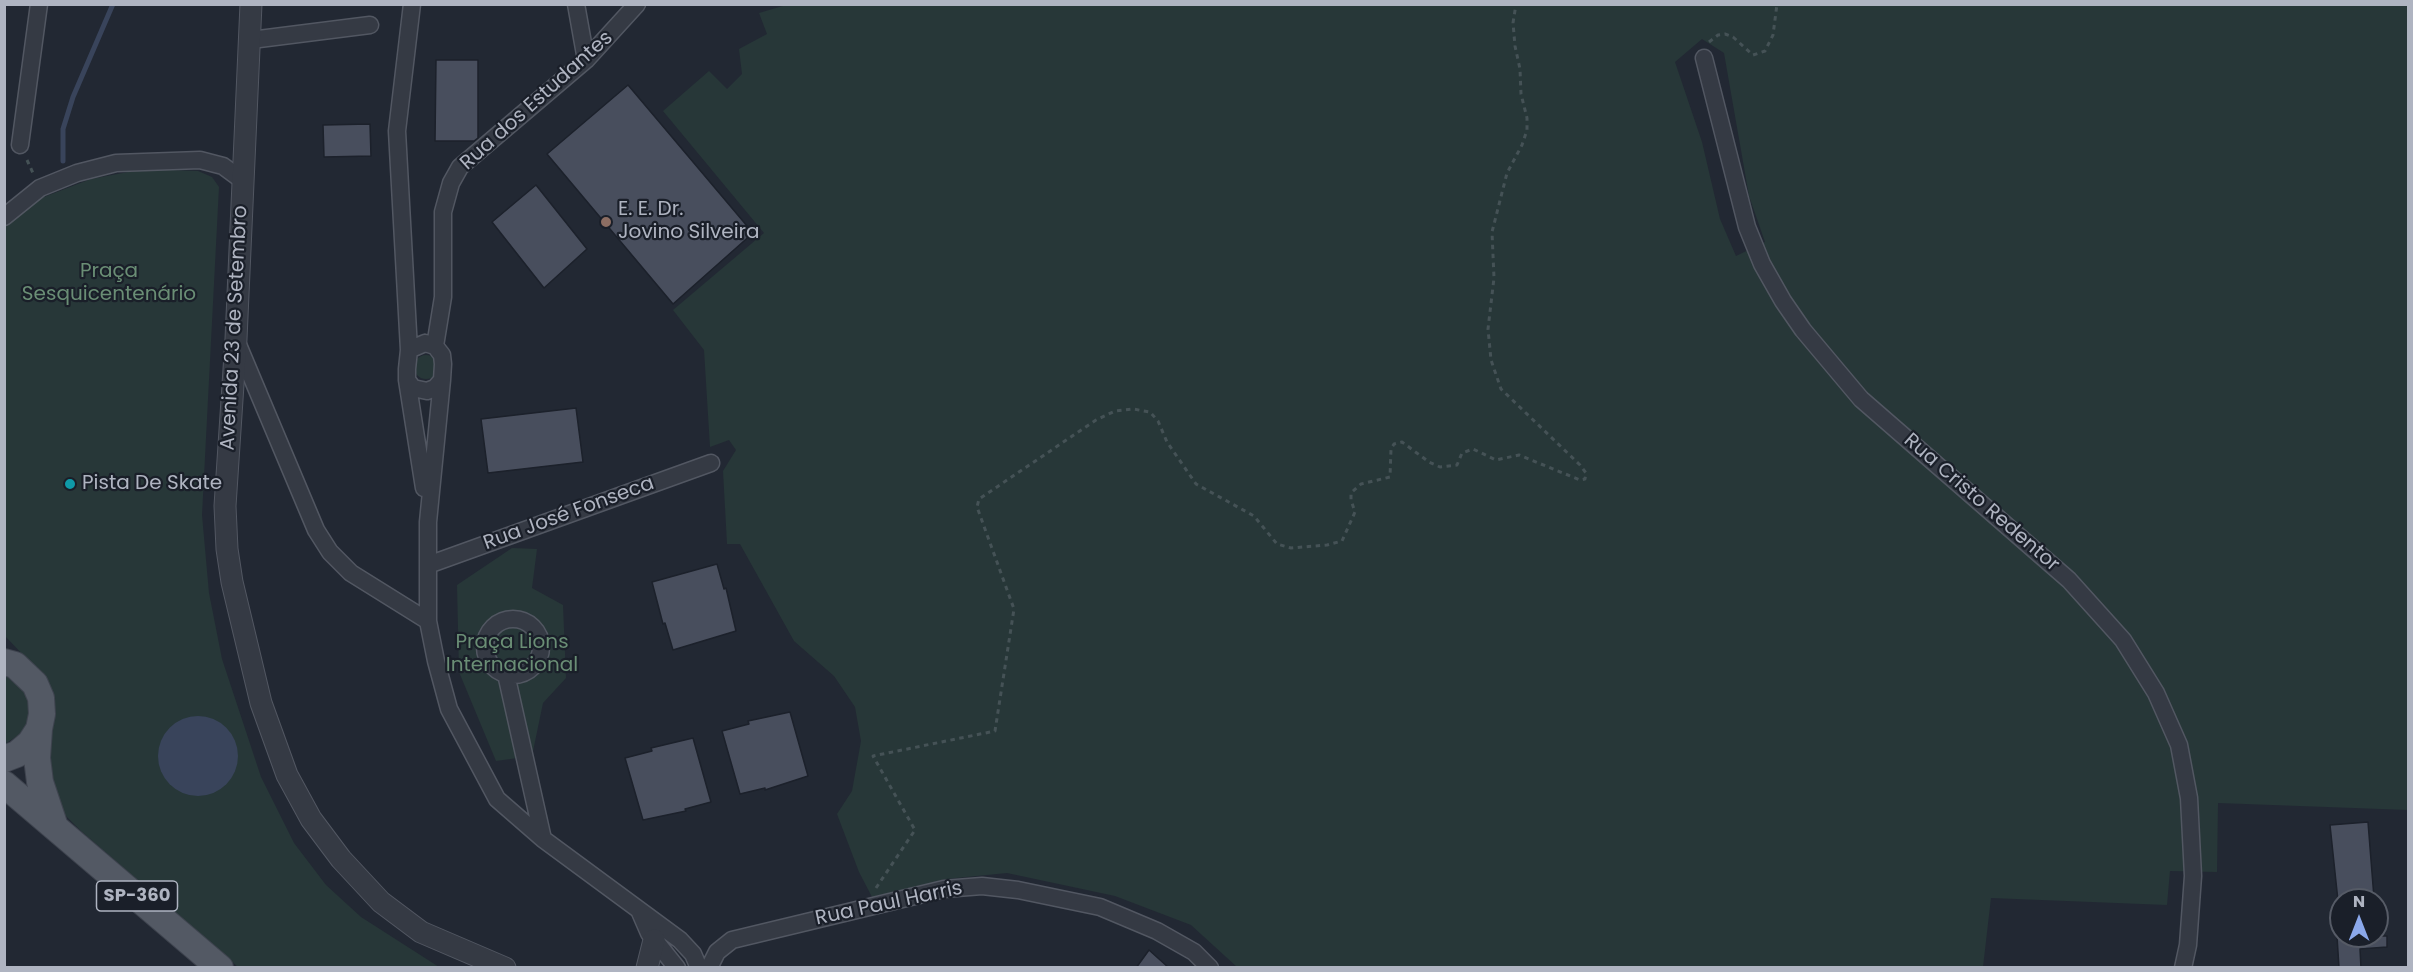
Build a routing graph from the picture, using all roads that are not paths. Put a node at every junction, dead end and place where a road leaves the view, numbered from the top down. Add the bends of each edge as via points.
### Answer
1 (39, 4) edge
2 (251, 4) edge
3 (412, 4) edge
4 (576, 4) edge
5 (637, 4) edge
6 (370, 25) dead end
7 (251, 40) junction
8 (1704, 58) road end
9 (586, 60) junction
10 (20, 145) road end
11 (242, 180) junction
12 (4, 217) edge
13 (236, 339) junction
14 (435, 346) junction
15 (409, 350) junction
16 (407, 380) junction
17 (442, 380) junction
18 (711, 463) dead end
19 (428, 522) junction
20 (428, 565) junction
21 (428, 621) junction
22 (8, 659) edge
23 (506, 674) dead end
24 (39, 729) junction
25 (4, 759) edge
26 (4, 784) edge
27 (55, 824) junction
28 (543, 839) junction
29 (639, 909) junction
30 (654, 940) junction
31 (220, 968) edge
32 (505, 968) edge
33 (647, 968) edge
34 (677, 968) edge
35 (699, 968) edge
36 (710, 968) edge
37 (1210, 968) edge
38 (2183, 968) edge

1 - 10 street
2 - 7 street, Avenida 23 de Setembro
3 - 15 street via 397,131
4 - 9 street
5 - 9 street, Rua dos Estudantes
6 - 7 street
7 - 11 street, Avenida 23 de Setembro
8 - 38 street, Rua Cristo Redentor via 1747,227 1761,264 1803,330 1861,399 2069,580 2123,640 2156,693 2179,745 2189,798 2193,876
9 - 14 street, Rua dos Estudantes via 460,167 443,212 443,297
11 - 12 street via 223,166 200,159 116,163 40,188
11 - 13 street, Avenida 23 de Setembro
13 - 21 street via 316,530 330,552 351,573
13 - 32 street, Avenida 23 de Setembro via 225,506 227,549 261,703 287,775 311,819 381,902 421,932
14 - 15 street via 425,343
14 - 17 street via 442,355
15 - 16 street
16 - 17 street via 413,388 427,391
16 - 19 street
17 - 19 street
18 - 20 street, Rua José Fonseca
19 - 20 street
20 - 21 street
21 - 28 street via 449,709 465,743 497,799
22 - 24 main road, SP-360 via 35,684 41,698
23 - 28 street
24 - 25 main road via 30,743
24 - 27 main road, SP-360 via 40,782
26 - 27 main road, SP-360
27 - 31 main road, SP-360
28 - 29 street
29 - 30 street
29 - 35 street via 680,940
30 - 33 street
30 - 34 street
36 - 37 street, Rua Paul Harris via 717,952 732,940 944,889 982,886 1100,907 1157,931 1194,952

